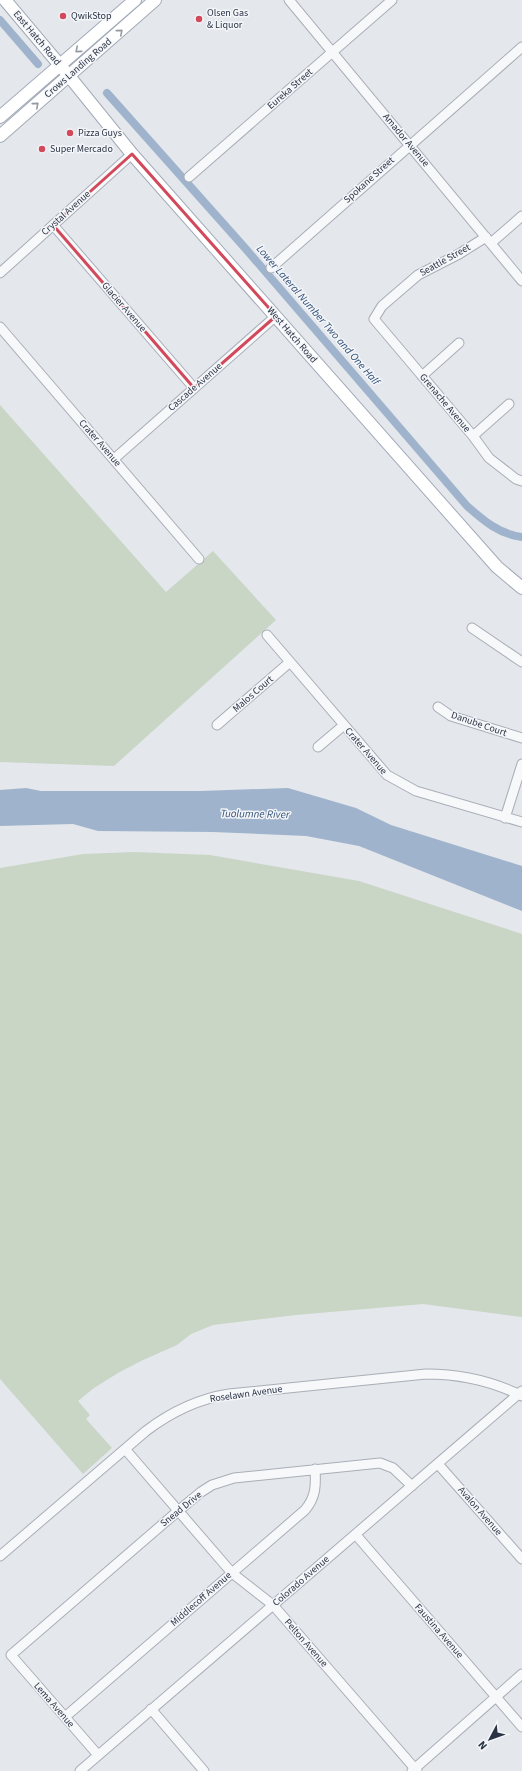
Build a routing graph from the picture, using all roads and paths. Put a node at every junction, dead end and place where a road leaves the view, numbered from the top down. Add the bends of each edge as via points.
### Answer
1 (5, 0) edge
2 (135, 0) edge
3 (155, 0) edge
4 (289, 0) edge
5 (392, 0) edge
6 (522, 47) edge
7 (332, 52) junction
8 (60, 65) junction
9 (69, 76) junction
10 (0, 117) edge
11 (0, 136) edge
12 (409, 144) junction
13 (132, 154) junction
14 (189, 177) dead end
15 (522, 216) edge
16 (53, 225) junction
17 (488, 240) junction
18 (270, 268) dead end
19 (0, 273) edge
20 (522, 281) edge
21 (276, 316) junction
22 (374, 319) joint
23 (0, 327) edge
24 (459, 343) dead end
25 (422, 376) junction
26 (194, 388) junction
27 (509, 404) dead end
28 (473, 436) junction
29 (114, 459) junction
30 (522, 481) edge
31 (199, 558) dead end
32 (522, 588) edge
33 (472, 628) dead end
34 (267, 635) dead end
35 (290, 662) junction
36 (522, 662) edge
37 (438, 707) dead end
38 (217, 725) dead end
39 (344, 725) junction
40 (522, 738) edge
41 (318, 747) dead end
42 (522, 764) edge
43 (505, 818) junction
44 (522, 822) edge
45 (521, 1394) edge
46 (125, 1449) junction
47 (438, 1464) junction
48 (315, 1469) junction
49 (412, 1486) junction
50 (178, 1511) junction
51 (356, 1535) junction
52 (0, 1556) edge
53 (522, 1559) edge
54 (232, 1572) junction
55 (273, 1606) junction
56 (10, 1655) joint
57 (522, 1674) edge
58 (496, 1697) junction
59 (151, 1709) junction
60 (65, 1717) junction
61 (522, 1727) edge
62 (98, 1755) junction
63 (414, 1770) edge
64 (80, 1771) edge
65 (204, 1771) edge

1 - 8 main road, East Hatch Road
2 -> 8 main road, Crows Landing Road
9 -> 3 main road, Crows Landing Road
4 - 7 street, Amador Avenue
5 - 7 street, Eureka Street
6 - 12 street, Spokane Street
7 - 12 street, Amador Avenue
7 - 14 street, Eureka Street
8 - 9 main road, East Hatch Road
8 - 10 main road, Crows Landing Road
11 -> 9 main road, Crows Landing Road
9 - 13 main road, West Hatch Road
12 - 17 street, Amador Avenue
12 - 18 street, Spokane Street
13 - 16 street, Crystal Avenue
13 - 21 main road, West Hatch Road
15 - 17 street, Seattle Street
16 - 19 street, Crystal Avenue
16 - 26 street, Glacier Avenue
17 - 20 street, Amador Avenue
17 - 22 street, Seattle Street via 418,275 382,306
21 - 26 street, Cascade Avenue
21 - 32 main road, West Hatch Road via 497,567
22 - 25 street, Grenache Avenue
23 - 29 street, Crater Avenue
24 - 25 street
25 - 28 street, Grenache Avenue
26 - 29 street, Cascade Avenue
27 - 28 street
28 - 30 street, Grenache Avenue via 489,458
29 - 31 street, Crater Avenue
33 - 36 street
34 - 35 street, Crater Avenue
35 - 38 street, Malos Court
35 - 39 street, Crater Avenue
37 - 40 street, Danube Court via 451,716
39 - 41 street
39 - 43 street, Crater Avenue via 387,775 405,787
42 - 43 street
43 - 44 street, Crater Avenue
45 - 46 street, Roselawn Avenue via 484,1381 444,1374 229,1394 199,1401 172,1413
45 - 47 street, Colorado Avenue
46 - 50 street, Pelton Avenue
46 - 52 street, Roselawn Avenue
47 - 49 street, Colorado Avenue
47 - 53 street, Avalon Avenue
48 - 49 street, Snead Drive via 380,1463 393,1468
48 - 50 street, Snead Drive via 245,1476 224,1481 201,1492
48 - 54 street, Middlecoff Avenue via 315,1492 309,1505
49 - 51 street, Colorado Avenue
50 - 54 street, Pelton Avenue
50 - 56 street, Snead Drive
51 - 55 street, Colorado Avenue
51 - 58 street, Faustina Avenue
54 - 55 street, Pelton Avenue
54 - 60 street, Middlecoff Avenue
55 - 59 street, Colorado Avenue
55 - 63 street, Pelton Avenue
56 - 60 street, Lema Avenue
57 - 58 street
58 - 61 street, Faustina Avenue
58 - 63 street
59 - 62 street, Colorado Avenue
59 - 65 street
60 - 62 street, Lema Avenue
62 - 64 street, Colorado Avenue

